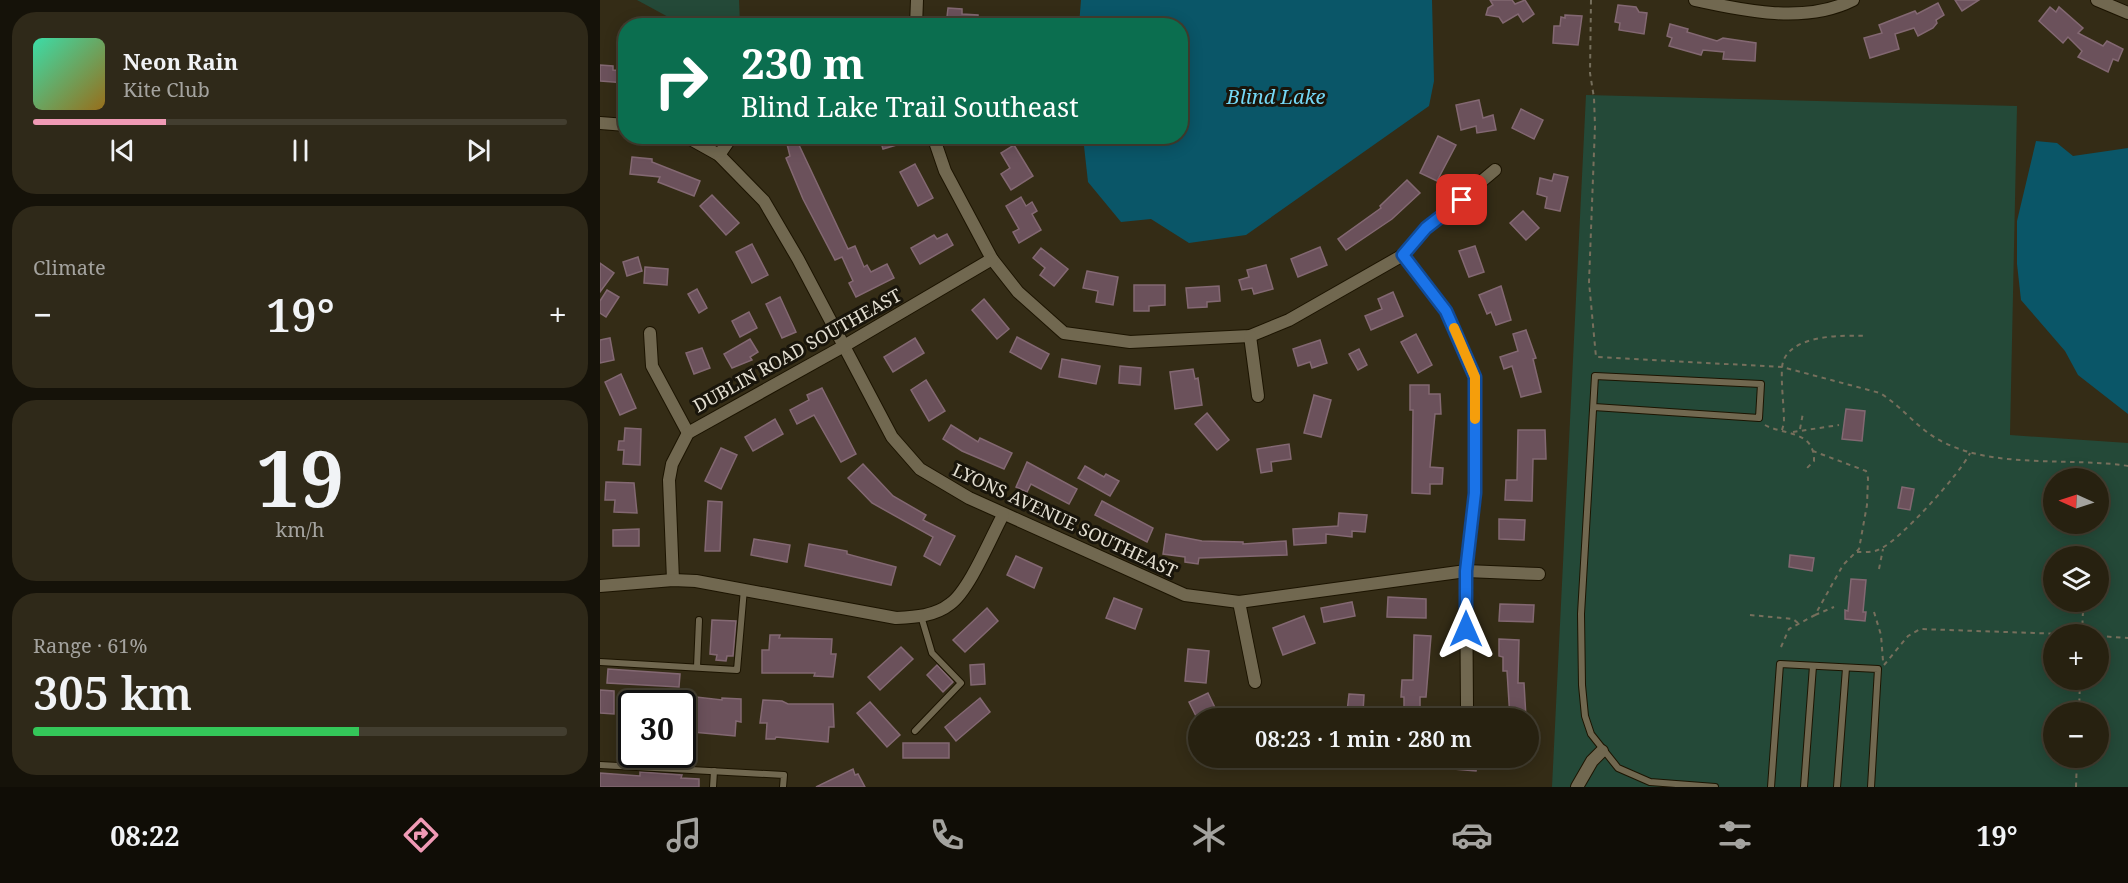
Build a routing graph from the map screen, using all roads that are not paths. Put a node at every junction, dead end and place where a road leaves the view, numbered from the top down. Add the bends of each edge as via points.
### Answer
1 (917, 0) edge
2 (1695, 0) edge
3 (1853, 0) edge
4 (2097, 0) edge
5 (2128, 13) edge
6 (916, 18) edge
7 (600, 123) edge
8 (618, 124) edge
9 (700, 144) edge
10 (726, 144) edge
11 (936, 144) edge
12 (719, 154) junction
13 (1495, 170) dead end
14 (1403, 255) junction
15 (992, 259) junction
16 (650, 333) dead end
17 (1250, 336) junction
18 (844, 346) junction
19 (1258, 396) dead end
20 (1594, 407) junction
21 (688, 433) junction
22 (1003, 514) junction
23 (1466, 571) junction
24 (1539, 574) dead end
25 (673, 580) junction
26 (600, 585) edge
27 (744, 589) junction
28 (1239, 602) junction
29 (921, 616) junction
30 (699, 620) dead end
31 (600, 662) edge
32 (1813, 666) junction
33 (697, 667) junction
34 (1846, 668) junction
35 (1255, 682) dead end
36 (1467, 708) dead end
37 (915, 730) dead end
38 (1602, 751) junction
39 (600, 765) edge
40 (714, 771) junction
41 (713, 787) edge
42 (783, 787) edge
43 (1576, 787) edge
44 (1715, 787) edge
45 (1771, 787) edge
46 (1804, 787) edge
47 (1836, 787) edge
48 (1871, 787) edge

1 - 6 street
2 - 3 street via 1772,13 1836,8
4 - 5 street
7 - 8 street
9 - 12 street, LYONS AVENUE SOUTHEAST
10 - 12 street
11 - 15 street via 945,171
12 - 18 street, LYONS AVENUE SOUTHEAST via 751,184 776,219
13 - 14 street via 1426,228
14 - 17 street via 1299,315
14 - 23 street via 1446,311 1475,377 1475,493
15 - 17 street via 1018,292 1064,333 1130,342
15 - 18 street, DUBLIN ROAD SOUTHEAST
16 - 21 street via 652,366
17 - 19 street
18 - 21 street, DUBLIN ROAD SOUTHEAST
18 - 22 street, LYONS AVENUE SOUTHEAST via 892,437 920,469
20 - 20 lane via 1759,418 1761,384 1595,376
20 - 38 lane via 1581,657 1585,716
21 - 25 street, DUBLIN ROAD SOUTHEAST via 672,464 669,480
22 - 28 street, LYONS AVENUE SOUTHEAST via 1185,595
22 - 29 street via 958,596 951,604
23 - 24 street, LYONS AVENUE SOUTHEAST
23 - 28 street, LYONS AVENUE SOUTHEAST
23 - 36 street
25 - 26 street
25 - 27 street
27 - 29 street via 896,618
27 - 33 lane via 737,670
28 - 35 street
29 - 37 lane via 933,653 961,683
30 - 33 lane
31 - 33 lane
32 - 34 lane
32 - 45 lane via 1780,664
32 - 46 lane
34 - 47 lane
34 - 48 lane via 1878,669
38 - 43 street
38 - 44 lane via 1618,768 1650,782
39 - 40 lane
40 - 41 lane
40 - 42 lane via 784,775

